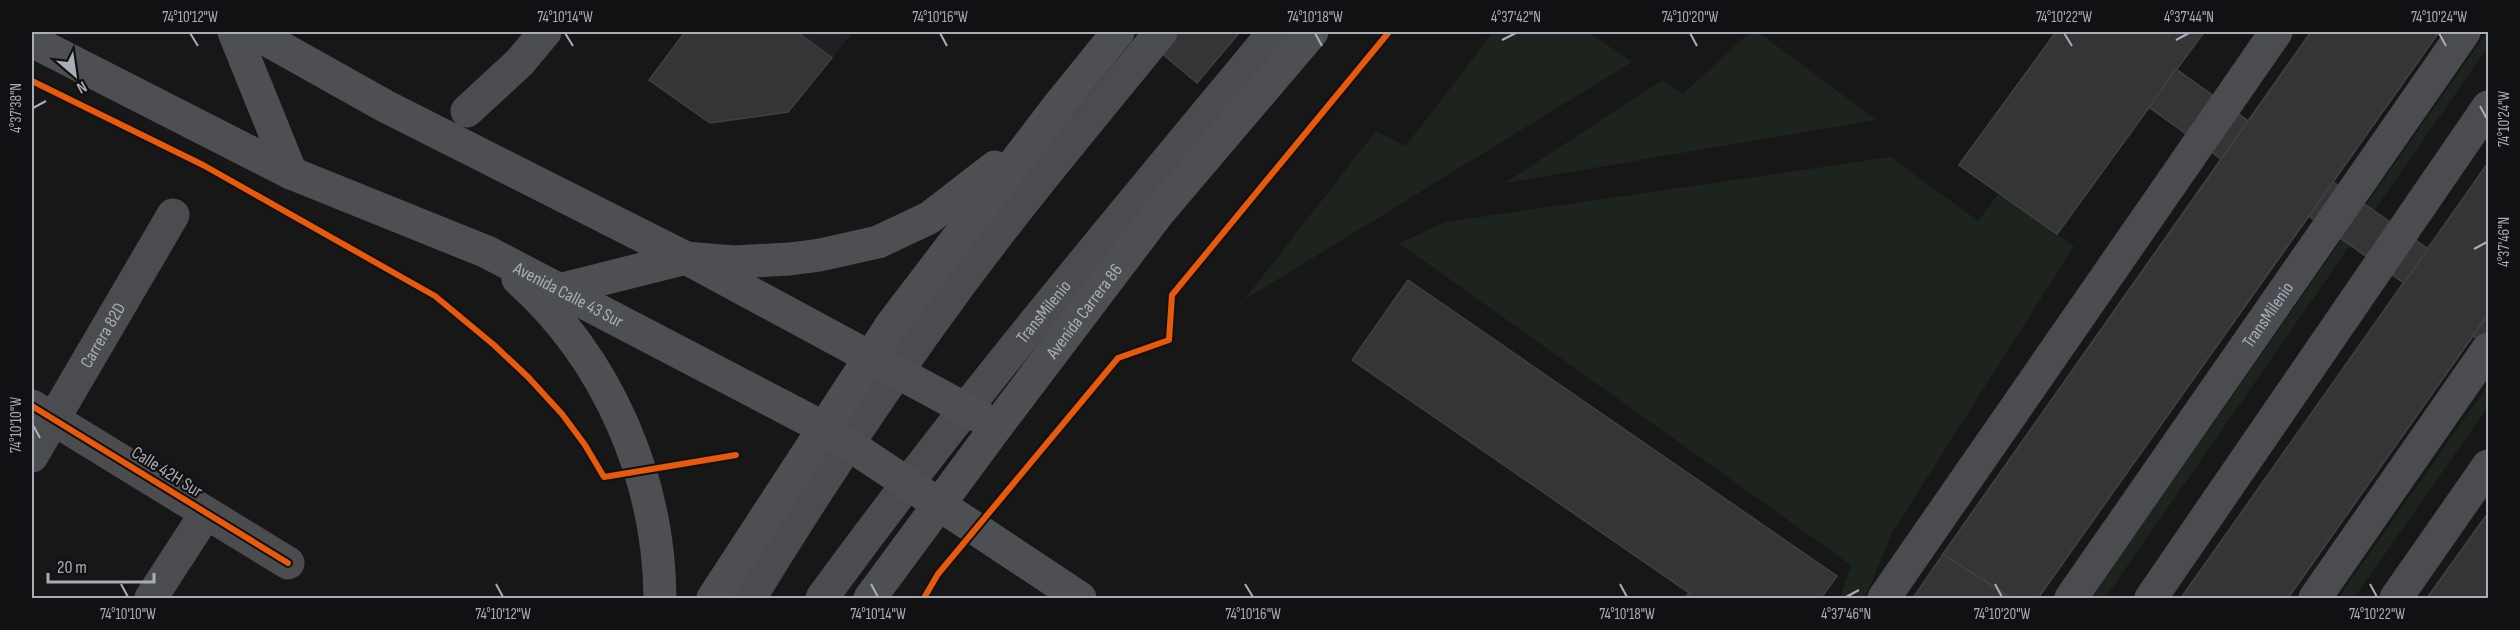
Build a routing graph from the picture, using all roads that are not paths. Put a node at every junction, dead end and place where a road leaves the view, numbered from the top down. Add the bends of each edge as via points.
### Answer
1 (234, 32) edge
2 (253, 32) edge
3 (545, 32) edge
4 (1118, 32) edge
5 (1161, 32) edge
6 (1274, 32) edge
7 (1312, 32) edge
8 (2276, 32) edge
9 (2464, 32) edge
10 (32, 40) edge
11 (1059, 105) junction
12 (2488, 107) edge
13 (467, 111) dead end
14 (291, 173) junction
15 (173, 215) dead end
16 (488, 252) junction
17 (686, 258) junction
18 (559, 290) junction
19 (2488, 349) edge
20 (869, 358) junction
21 (897, 373) junction
22 (966, 409) junction
23 (43, 413) edge
24 (997, 426) junction
25 (836, 436) junction
26 (32, 456) edge
27 (2488, 466) edge
28 (908, 484) junction
29 (939, 504) junction
30 (206, 513) junction
31 (288, 563) dead end
32 (151, 598) edge
33 (660, 598) edge
34 (713, 598) edge
35 (750, 598) edge
36 (822, 598) edge
37 (870, 598) edge
38 (1080, 598) edge
39 (1884, 598) edge
40 (2071, 598) edge
41 (2151, 598) edge
42 (2315, 598) edge
43 (2396, 598) edge

1 - 14 main road
2 - 17 main road via 385,106
3 - 13 street via 520,62
4 - 11 main road
5 - 21 street via 1031,190
6 - 22 street, TransMilenio
7 - 24 main road, Avenida Carrera 86 via 1159,212
8 - 39 street
9 - 40 street, TransMilenio
10 - 14 main road, Avenida Calle 43 Sur
11 - 17 main road via 955,200 929,218 886,238 846,250 790,259 733,262
11 - 20 main road
12 - 41 street
14 - 16 main road, Avenida Calle 43 Sur
15 - 23 street, Carrera 82D
16 - 18 main road, Avenida Calle 43 Sur
16 - 33 main road via 537,296 578,346 613,402 636,456 652,512
17 - 18 main road
17 - 20 main road
18 - 25 main road, Avenida Calle 43 Sur
19 - 42 street
20 - 21 main road
20 - 25 main road
21 - 22 main road
21 - 25 street
22 - 24 main road
22 - 28 street, TransMilenio
23 - 26 street, Carrera 82D
23 - 30 street, Calle 42H Sur
24 - 29 main road, Avenida Carrera 86
25 - 28 main road, Avenida Calle 43 Sur
25 - 34 main road
25 - 35 street via 811,499
27 - 43 street
28 - 29 main road, Avenida Calle 43 Sur
28 - 36 street, TransMilenio
29 - 37 main road, Avenida Carrera 86
29 - 38 main road, Avenida Calle 43 Sur
30 - 31 street, Calle 42H Sur
30 - 32 street

